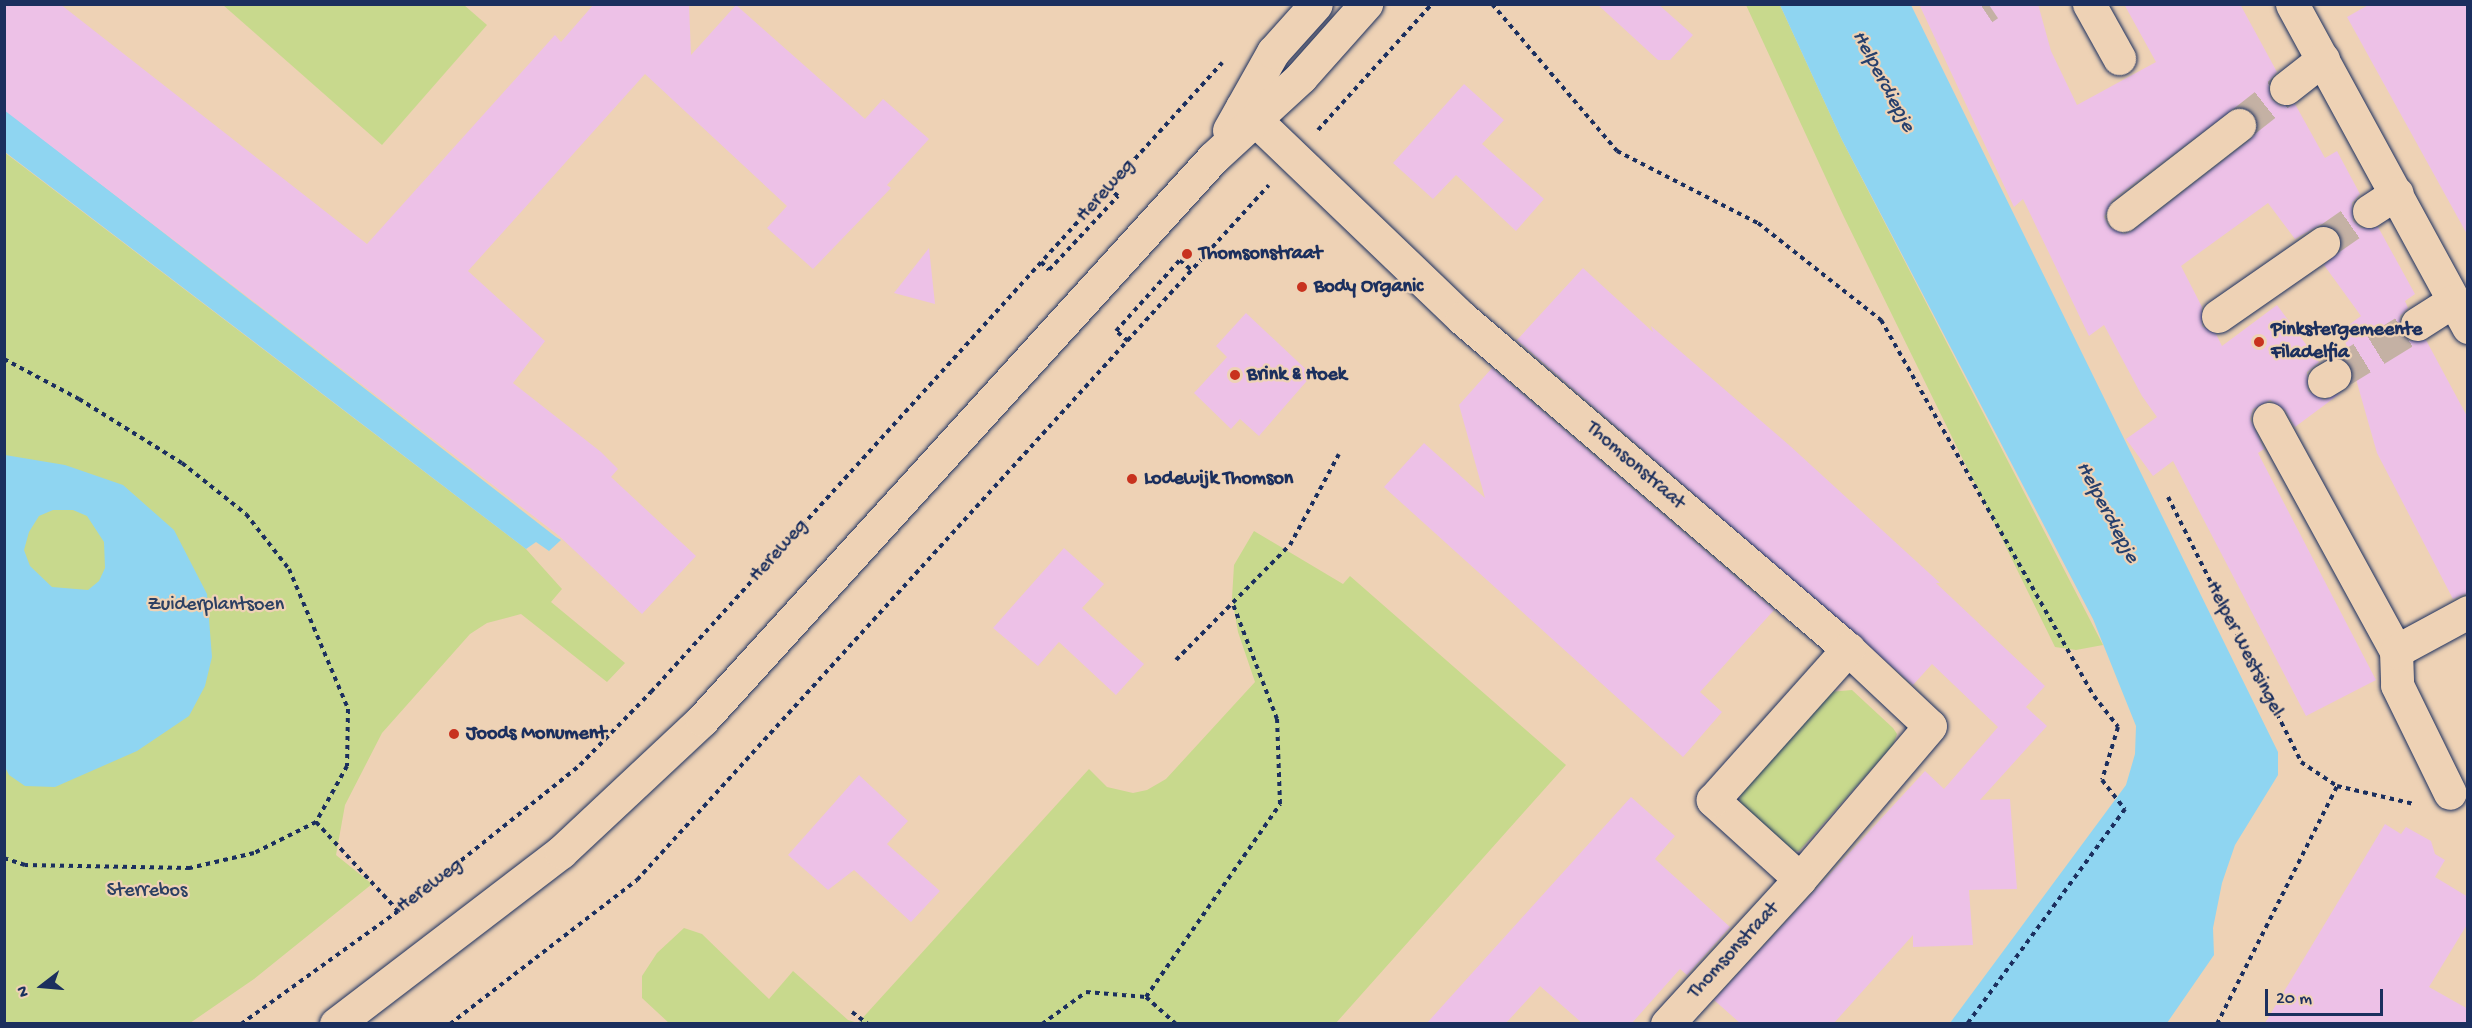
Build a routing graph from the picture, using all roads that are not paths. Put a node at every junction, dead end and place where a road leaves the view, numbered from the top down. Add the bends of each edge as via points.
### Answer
1 (1316, 4) edge
2 (1366, 4) edge
3 (2089, 4) edge
4 (2292, 4) edge
5 (2119, 58) dead end
6 (2323, 59) junction
7 (2286, 88) tunnel mouth
8 (1249, 113) junction
9 (2239, 125) tunnel mouth
10 (2397, 193) junction
11 (2369, 211) tunnel mouth
12 (2123, 215) dead end
13 (2323, 243) tunnel mouth
14 (2460, 314) edge
15 (2218, 316) dead end
16 (2417, 324) tunnel mouth
17 (2269, 419) dead end
18 (2468, 612) edge
19 (1848, 649) junction
20 (2396, 651) junction
21 (2439, 800) road end
22 (1800, 879) junction
23 (336, 1023) edge
24 (1667, 1023) edge

1 - 8 street via 1273,52
2 - 8 street via 1300,77
3 - 5 street
4 - 6 street
6 - 7 street
6 - 10 street
8 - 19 street, Thomsonstraat via 1462,318
8 - 23 street via 1213,158 702,720 561,852
9 - 12 street
10 - 11 street
10 - 14 street
13 - 15 street
14 - 16 street
17 - 20 street
18 - 20 street
19 - 22 street, Thomsonstraat via 1930,726
19 - 22 street via 1713,801
20 - 21 street via 2397,685
22 - 24 street, Thomsonstraat

